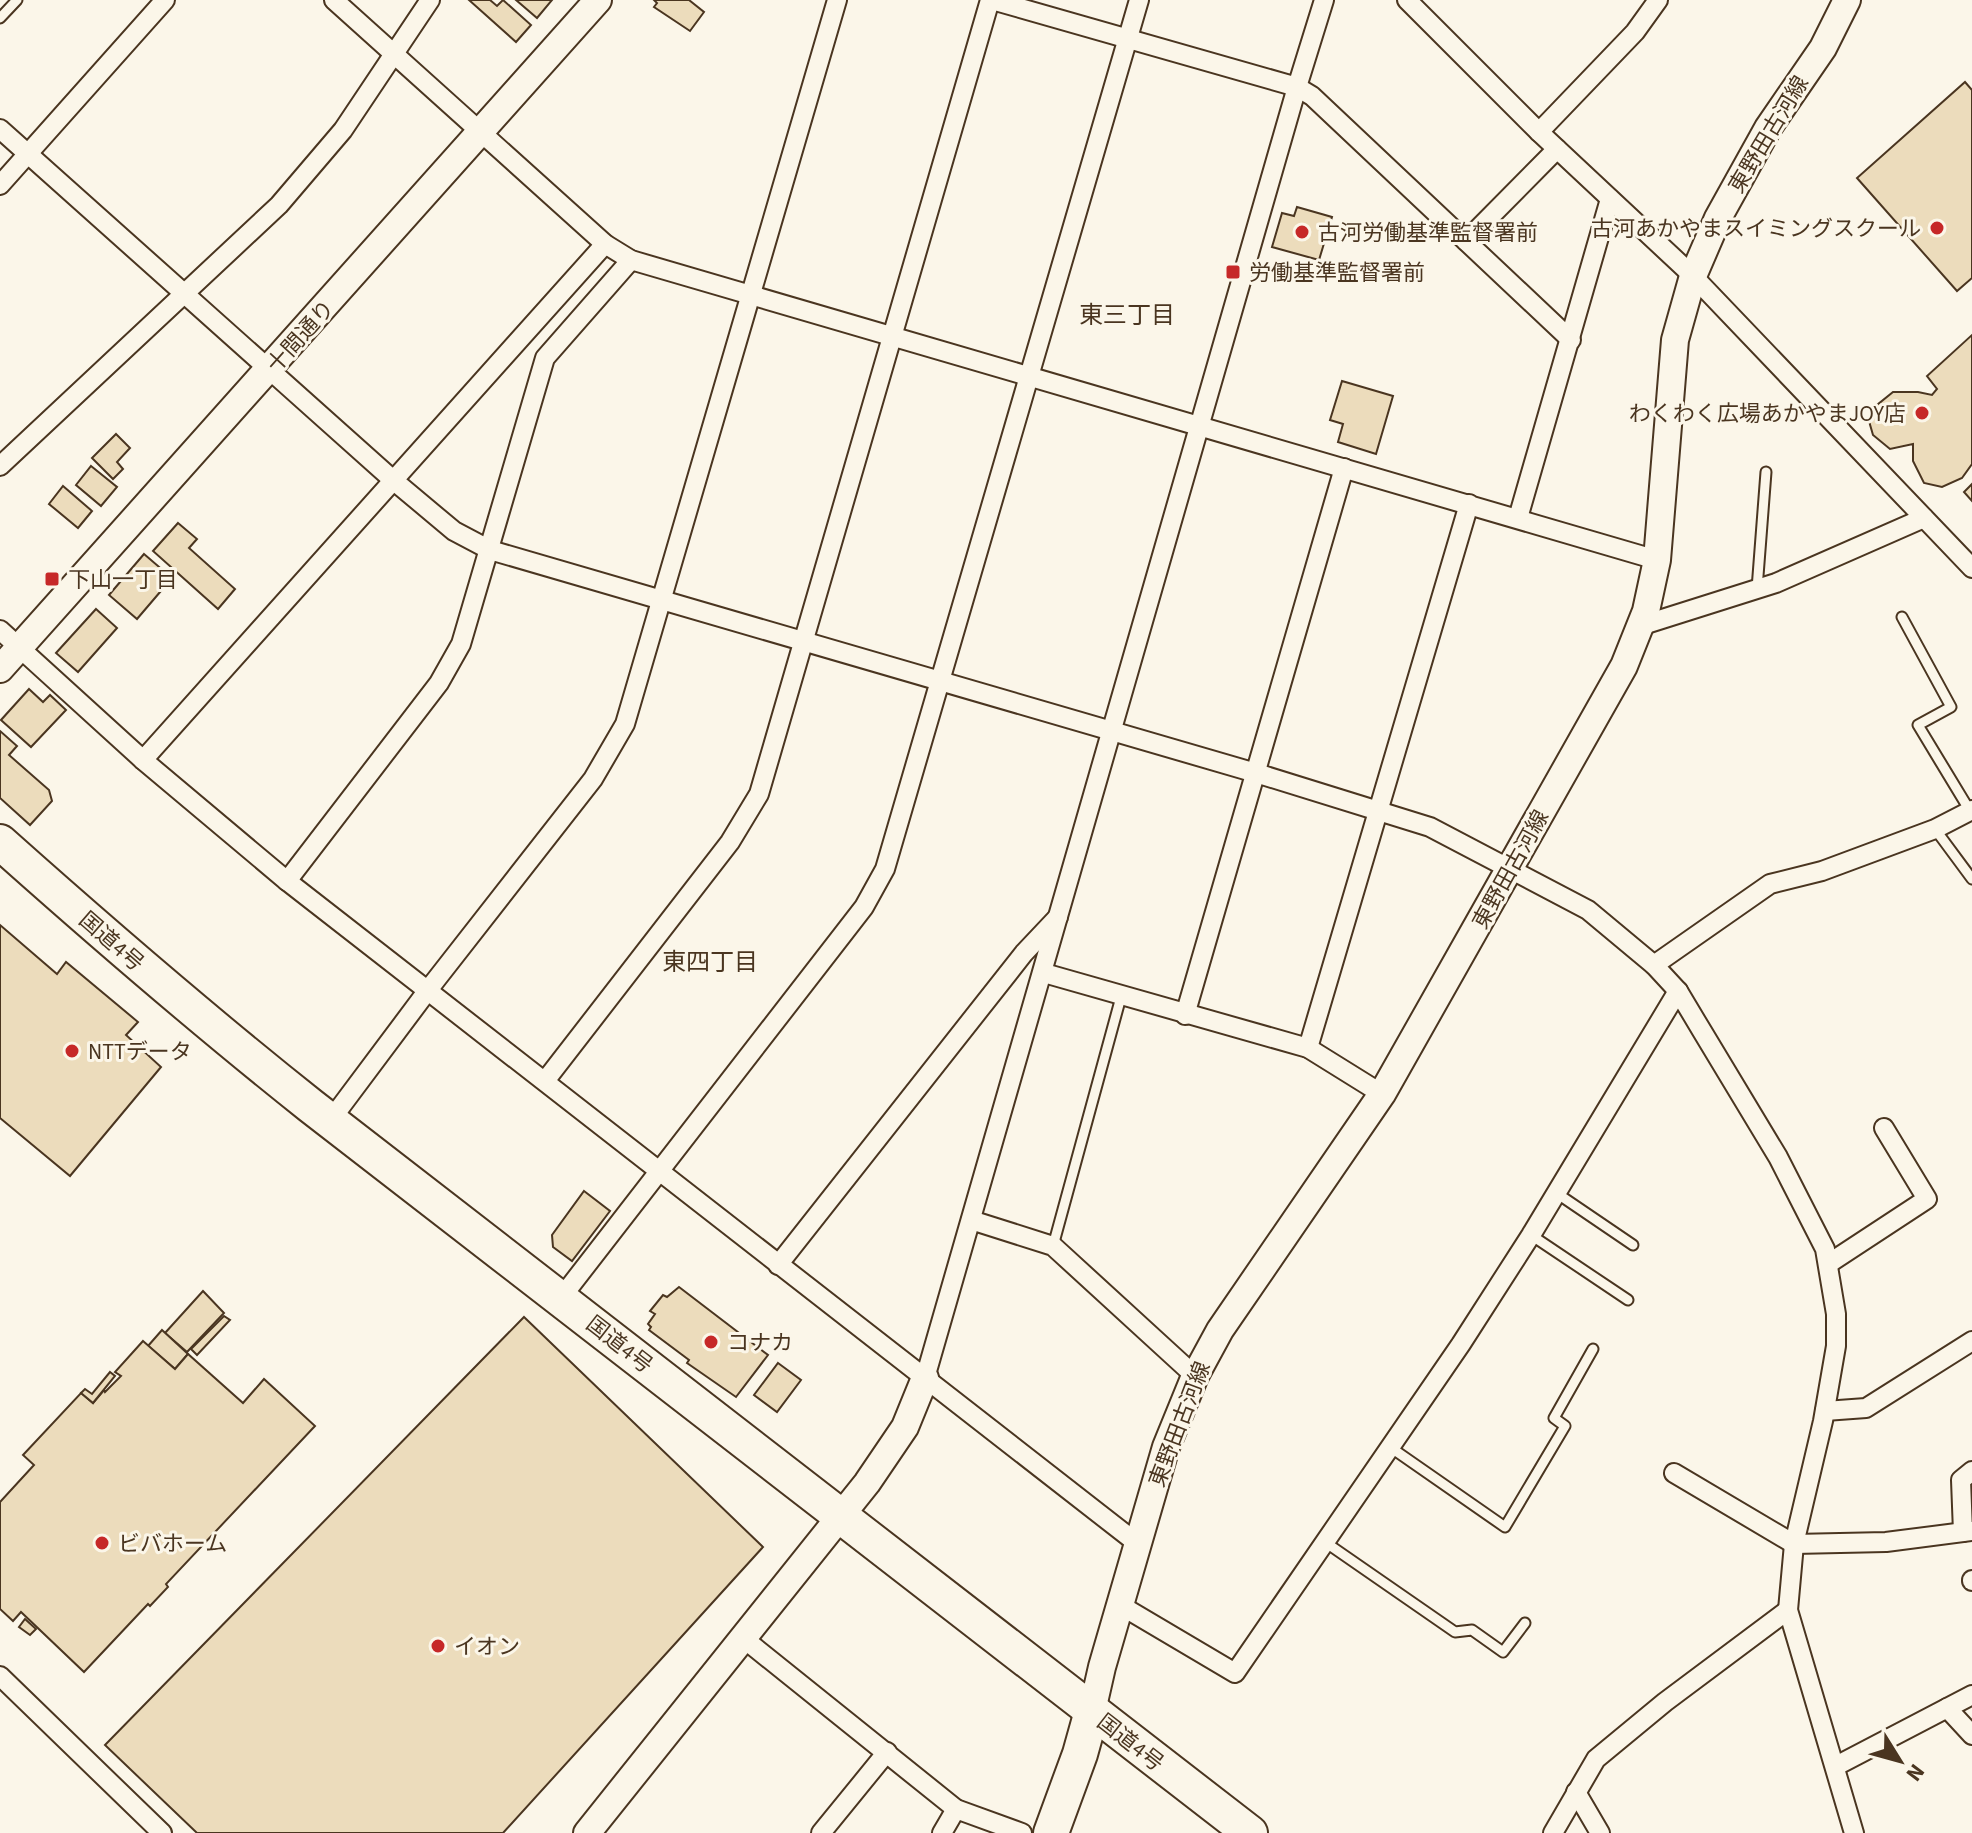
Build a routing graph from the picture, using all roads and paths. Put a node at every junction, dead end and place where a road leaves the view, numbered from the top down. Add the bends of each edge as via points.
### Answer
1 (17, 0) edge
2 (165, 0) edge
3 (334, 0) edge
4 (430, 0) edge
5 (598, 0) edge
6 (837, 0) edge
7 (991, 0) edge
8 (1139, 0) edge
9 (1324, 0) edge
10 (1407, 0) edge
11 (1658, 0) edge
12 (1847, 0) edge
13 (0, 18) edge
14 (1128, 39) junction
15 (394, 55) junction
16 (1297, 87) junction
17 (0, 129) edge
18 (482, 132) junction
19 (1539, 132) junction
20 (1557, 149) junction
21 (28, 154) junction
22 (0, 185) edge
23 (1610, 199) junction
24 (1466, 241) junction
25 (605, 244) junction
26 (631, 260) junction
27 (1693, 276) junction
28 (186, 294) junction
29 (751, 295) junction
30 (892, 338) junction
31 (1571, 340) junction
32 (270, 370) junction
33 (1030, 375) junction
34 (1201, 426) junction
35 (0, 466) edge
36 (1344, 468) junction
37 (1766, 472) dead end
38 (393, 480) junction
39 (1469, 504) junction
40 (1518, 518) junction
41 (1924, 518) junction
42 (490, 550) junction
43 (1657, 560) junction
44 (1972, 568) edge
45 (1756, 589) junction
46 (660, 600) junction
47 (1902, 617) dead end
48 (1640, 626) junction
49 (10, 639) edge
50 (803, 641) junction
51 (0, 669) edge
52 (940, 682) junction
53 (1113, 733) junction
54 (143, 760) junction
55 (1256, 773) junction
56 (1971, 811) edge
57 (1378, 812) junction
58 (1935, 829) junction
59 (0, 842) edge
60 (1510, 870) junction
61 (1972, 879) edge
62 (287, 881) junction
63 (1060, 915) junction
64 (1654, 965) junction
65 (1044, 973) junction
66 (428, 990) junction
67 (1678, 991) junction
68 (1121, 997) junction
69 (1185, 1015) junction
70 (1308, 1048) junction
71 (545, 1081) junction
72 (1382, 1094) junction
73 (330, 1121) junction
74 (1884, 1128) dead end
75 (660, 1171) junction
76 (1555, 1192) junction
77 (971, 1220) junction
78 (1531, 1235) junction
79 (1633, 1245) dead end
80 (1053, 1246) junction
81 (1828, 1264) junction
82 (778, 1265) junction
83 (561, 1298) junction
84 (1628, 1300) dead end
85 (1972, 1341) edge
86 (1593, 1349) dead end
87 (1195, 1376) junction
88 (925, 1378) junction
89 (1825, 1411) junction
90 (1390, 1447) junction
91 (1972, 1471) edge
92 (1674, 1473) dead end
93 (841, 1516) junction
94 (1967, 1532) edge
95 (1325, 1542) junction
96 (1138, 1544) junction
97 (1794, 1544) junction
98 (1120, 1605) junction
99 (1788, 1610) junction
100 (1525, 1623) dead end
101 (743, 1638) junction
102 (0, 1676) edge
103 (1972, 1695) edge
104 (1947, 1708) junction
105 (1092, 1711) junction
106 (1972, 1735) edge
107 (887, 1752) junction
108 (1836, 1766) junction
109 (1576, 1792) junction
110 (956, 1809) junction
111 (162, 1833) edge
112 (587, 1833) edge
113 (821, 1833) edge
114 (942, 1833) edge
115 (1022, 1833) edge
116 (1051, 1833) edge
117 (1250, 1833) edge
118 (1553, 1833) edge
119 (1600, 1833) edge
120 (1854, 1833) edge

1 - 13 lane
2 - 21 street
3 - 15 street
4 - 15 street
5 - 18 main road, 十間通り
6 - 29 street
7 - 14 street
7 - 30 street
8 - 14 street
9 - 16 street
10 - 19 street
11 - 19 street via 1635,32
12 - 27 main road, 東野田古河線 via 1823,48 1768,128
14 - 16 street
14 - 33 street
15 - 18 street
15 - 28 street via 314,166
16 - 24 street
16 - 34 street
17 - 21 street
18 - 25 street
18 - 32 main road, 十間通り
19 - 20 street
20 - 23 street
20 - 24 street
21 - 22 street
21 - 28 street
23 - 27 street
23 - 31 street
24 - 31 street
25 - 26 street
25 - 38 street
26 - 29 street
26 - 42 street via 545,358
27 - 41 street
27 - 43 main road, 東野田古河線 via 1675,340
28 - 32 street
28 - 35 street
29 - 30 street
29 - 46 street
30 - 33 street
30 - 50 street
31 - 40 street
32 - 38 street
32 - 49 main road, 十間通り
33 - 34 street
33 - 52 street
34 - 36 street
34 - 53 street
36 - 39 street
36 - 55 street
37 - 45 lane
38 - 42 street via 454,531
38 - 54 street
39 - 40 street
39 - 57 street
40 - 43 street
41 - 44 street
41 - 45 street
42 - 46 street
42 - 62 street via 461,644 439,683
43 - 48 main road, 東野田古河線
45 - 48 street
46 - 50 street
46 - 66 street via 625,724 593,779
47 - 56 lane via 1951,707 1918,725
48 - 60 main road, 東野田古河線 via 1624,666
49 - 51 main road, 十間通り
49 - 54 street
50 - 52 street
50 - 71 street via 759,794 746,819
52 - 53 street
52 - 75 street via 876,887
53 - 55 street
53 - 63 street
54 - 62 street
55 - 57 street
55 - 69 street
56 - 58 street
57 - 60 street via 1430,827
57 - 70 street
58 - 61 lane
58 - 64 street via 1822,871 1770,884
59 - 73 highway, 国道4号 via 193,1011
60 - 64 street via 1588,910
60 - 72 main road, 東野田古河線
62 - 66 street
63 - 65 street
63 - 82 street via 1024,953
64 - 67 street
65 - 68 street
65 - 77 street
66 - 71 street
66 - 73 street
67 - 76 street
67 - 81 street via 1783,1166
68 - 69 street
68 - 80 lane
69 - 70 street
70 - 72 street
71 - 75 street
72 - 87 main road, 東野田古河線 via 1220,1330
73 - 83 highway, 国道4号
74 - 81 street via 1927,1199
75 - 82 street
75 - 83 street
76 - 78 street
76 - 79 lane
77 - 80 street
77 - 88 street
78 - 84 lane
78 - 90 street
80 - 87 street
81 - 89 street via 1836,1346
82 - 88 street
83 - 93 highway, 国道4号
85 - 89 street via 1866,1408
86 - 90 lane via 1554,1418 1565,1426 1505,1527
87 - 96 main road, 東野田古河線 via 1166,1447
88 - 93 main road via 905,1427
88 - 96 street
89 - 97 street
90 - 95 street
91 - 94 street via 1961,1480
92 - 97 street
93 - 101 main road
93 - 105 highway, 国道4号
94 - 97 street via 1886,1542
95 - 98 street via 1235,1673
95 - 100 lane via 1455,1632 1472,1630 1503,1652
96 - 98 main road, 東野田古河線
97 - 99 street
98 - 105 main road, 東野田古河線
99 - 108 street
99 - 109 street via 1596,1759
101 - 107 street
101 - 112 main road
102 - 111 street
103 - 104 street
104 - 106 street
104 - 108 street
105 - 116 highway
105 - 117 highway, 国道4号
107 - 110 street
107 - 113 street
108 - 120 street
109 - 118 street
109 - 119 street
110 - 114 street
110 - 115 street

